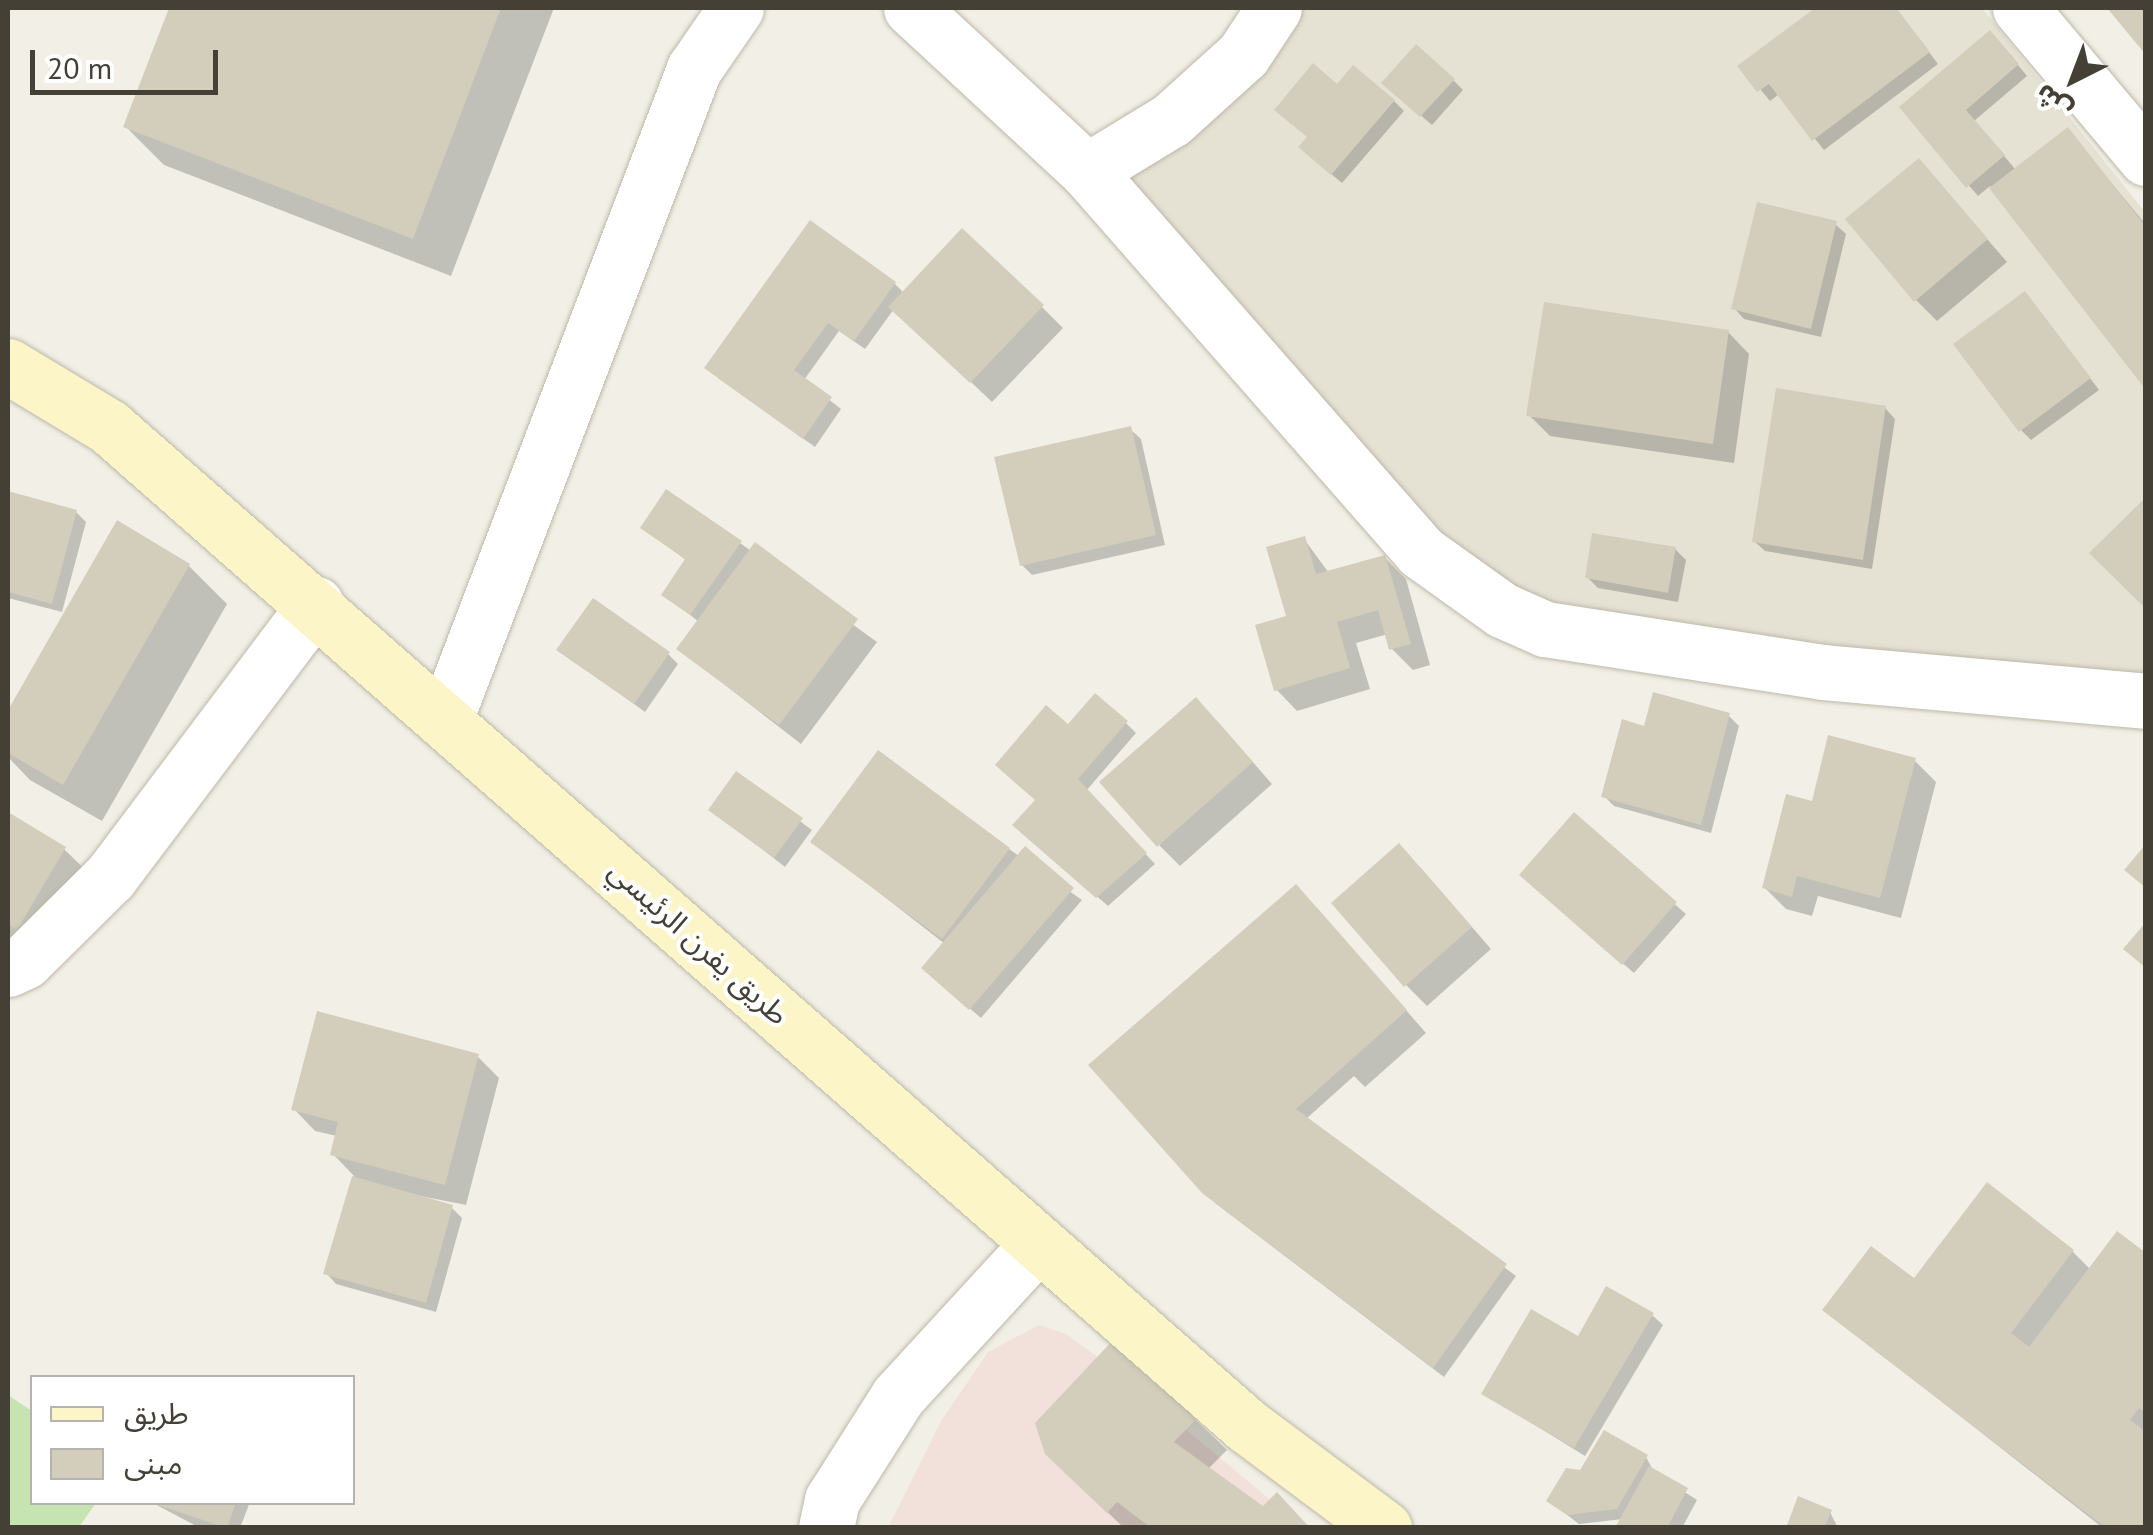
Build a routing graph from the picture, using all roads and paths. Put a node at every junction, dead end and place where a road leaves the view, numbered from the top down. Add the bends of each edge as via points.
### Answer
1 (736, 8) edge
2 (911, 8) edge
3 (1274, 8) edge
4 (2020, 8) edge
5 (2146, 158) edge
6 (1088, 171) junction
7 (8, 366) edge
8 (316, 604) junction
9 (2146, 702) edge
10 (446, 717) junction
11 (8, 969) edge
12 (1038, 1244) junction
13 (826, 1528) edge
14 (1384, 1528) edge

1 - 10 street via 694,69
2 - 6 street
3 - 6 street via 1243,56 1185,107
4 - 5 street
6 - 9 street via 1421,552 1502,610 1545,628 1823,672
7 - 8 main road, طريق يفرن الرئيسي via 109,427
8 - 10 main road, طريق يفرن الرئيسي
8 - 11 street via 110,877 26,961
10 - 12 main road, طريق يفرن الرئيسي
12 - 13 street via 898,1396 832,1500
12 - 14 main road, طريق يفرن الرئيسي via 1246,1426

